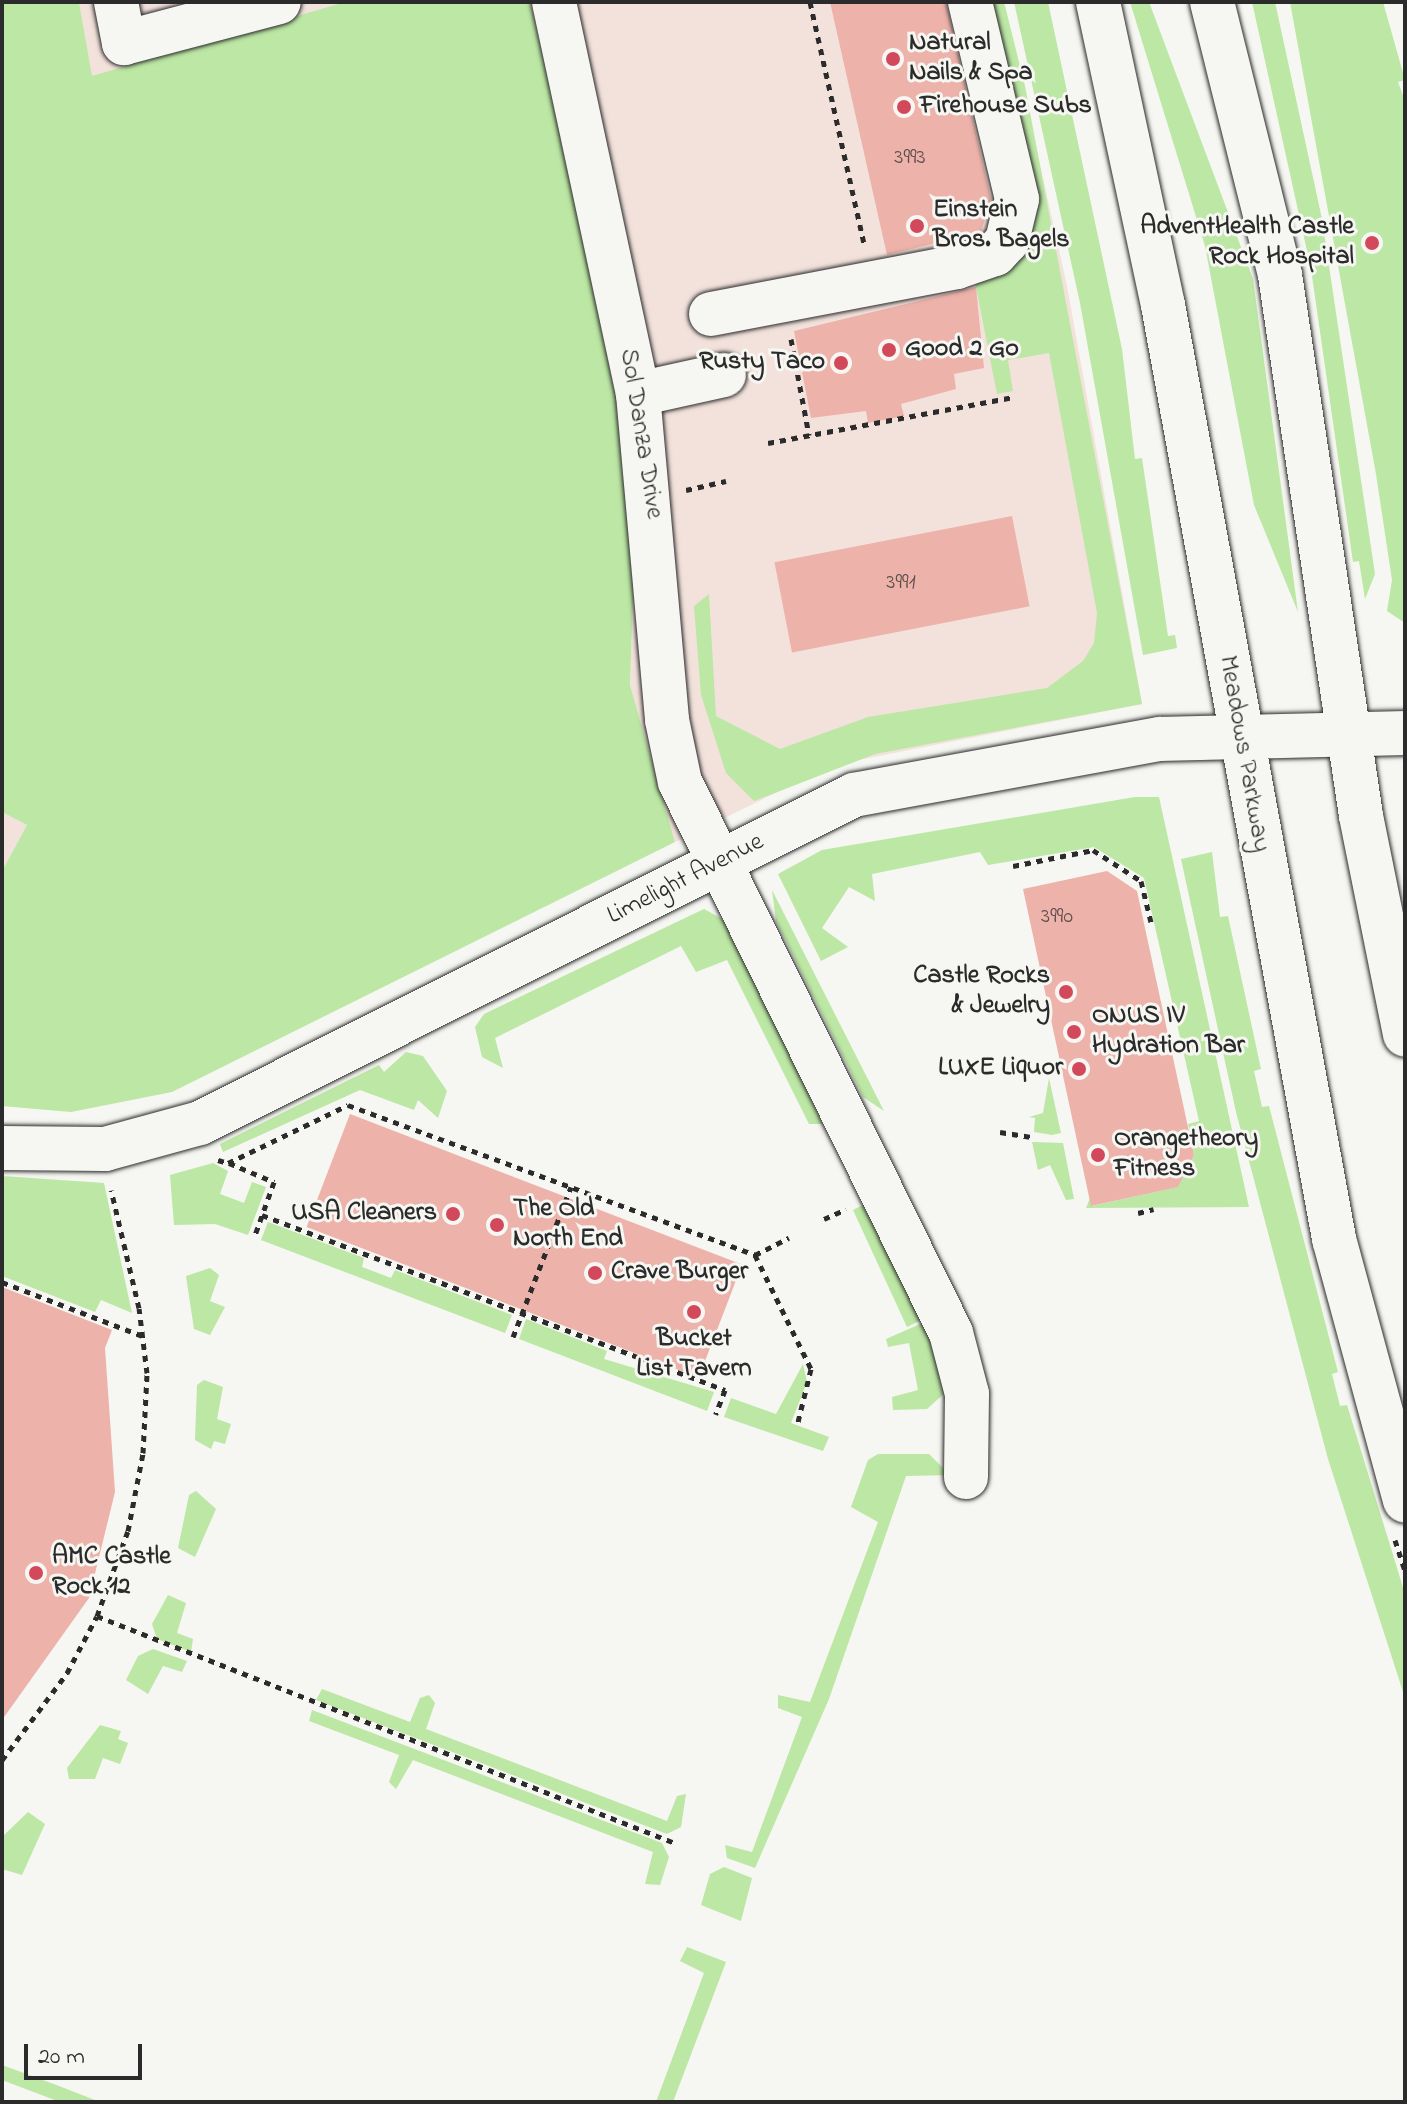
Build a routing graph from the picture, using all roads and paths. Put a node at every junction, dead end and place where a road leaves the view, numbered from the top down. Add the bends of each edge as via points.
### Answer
1 (116, 2) edge
2 (279, 2) edge
3 (554, 2) edge
4 (810, 2) edge
5 (970, 2) edge
6 (1098, 2) edge
7 (1212, 2) edge
8 (867, 256) dead end
9 (711, 314) dead end
10 (789, 330) dead end
11 (724, 375) dead end
12 (638, 394) junction
13 (1014, 397) dead end
14 (809, 435) junction
15 (768, 443) dead end
16 (726, 481) dead end
17 (683, 494) dead end
18 (1405, 733) edge
19 (1348, 734) junction
20 (1240, 737) junction
21 (718, 864) junction
22 (1013, 866) dead end
23 (1151, 922) dead end
24 (1405, 1035) edge
25 (1000, 1132) dead end
26 (1033, 1137) dead end
27 (2, 1148) edge
28 (211, 1157) dead end
29 (228, 1163) junction
30 (109, 1185) dead end
31 (571, 1187) junction
32 (1154, 1209) dead end
33 (1138, 1213) dead end
34 (262, 1215) junction
35 (254, 1238) dead end
36 (789, 1238) dead end
37 (755, 1255) junction
38 (2, 1282) edge
39 (522, 1313) junction
40 (143, 1336) junction
41 (513, 1337) dead end
42 (716, 1414) dead end
43 (798, 1422) dead end
44 (966, 1477) dead end
45 (1405, 1501) edge
46 (97, 1616) junction
47 (2, 1760) edge
48 (675, 1843) dead end

1 - 2 main road via 124,43
3 - 12 main road, Sol Danza Drive
4 - 8 path
5 - 9 main road via 1017,199 1007,241 995,254 957,267
6 - 20 main road, Meadows Parkway via 1163,305
7 - 19 main road via 1280,275
10 - 14 path
11 - 12 main road
12 - 21 main road, Sol Danza Drive via 667,720 680,782
13 - 14 path
14 - 15 path
16 - 17 path
18 - 19 main road, Limelight Avenue
19 - 20 main road, Limelight Avenue
19 - 24 main road
20 - 21 main road, Limelight Avenue via 1160,739 854,795
20 - 45 main road, Meadows Parkway via 1334,1239
21 - 27 main road, Limelight Avenue via 200,1123 105,1149
21 - 44 main road, Sol Danza Drive via 951,1333 967,1394
22 - 23 path via 1093,850 1141,881
25 - 26 path
28 - 29 path
29 - 31 path via 348,1105
29 - 34 path via 274,1182
30 - 40 path
31 - 37 path
31 - 39 path
32 - 33 path
34 - 35 path
34 - 39 path
36 - 37 path
37 - 43 path via 811,1369
38 - 40 path
39 - 41 path
39 - 42 path via 725,1390
40 - 46 path via 143,1453 128,1531
46 - 47 path via 67,1673
46 - 48 path

